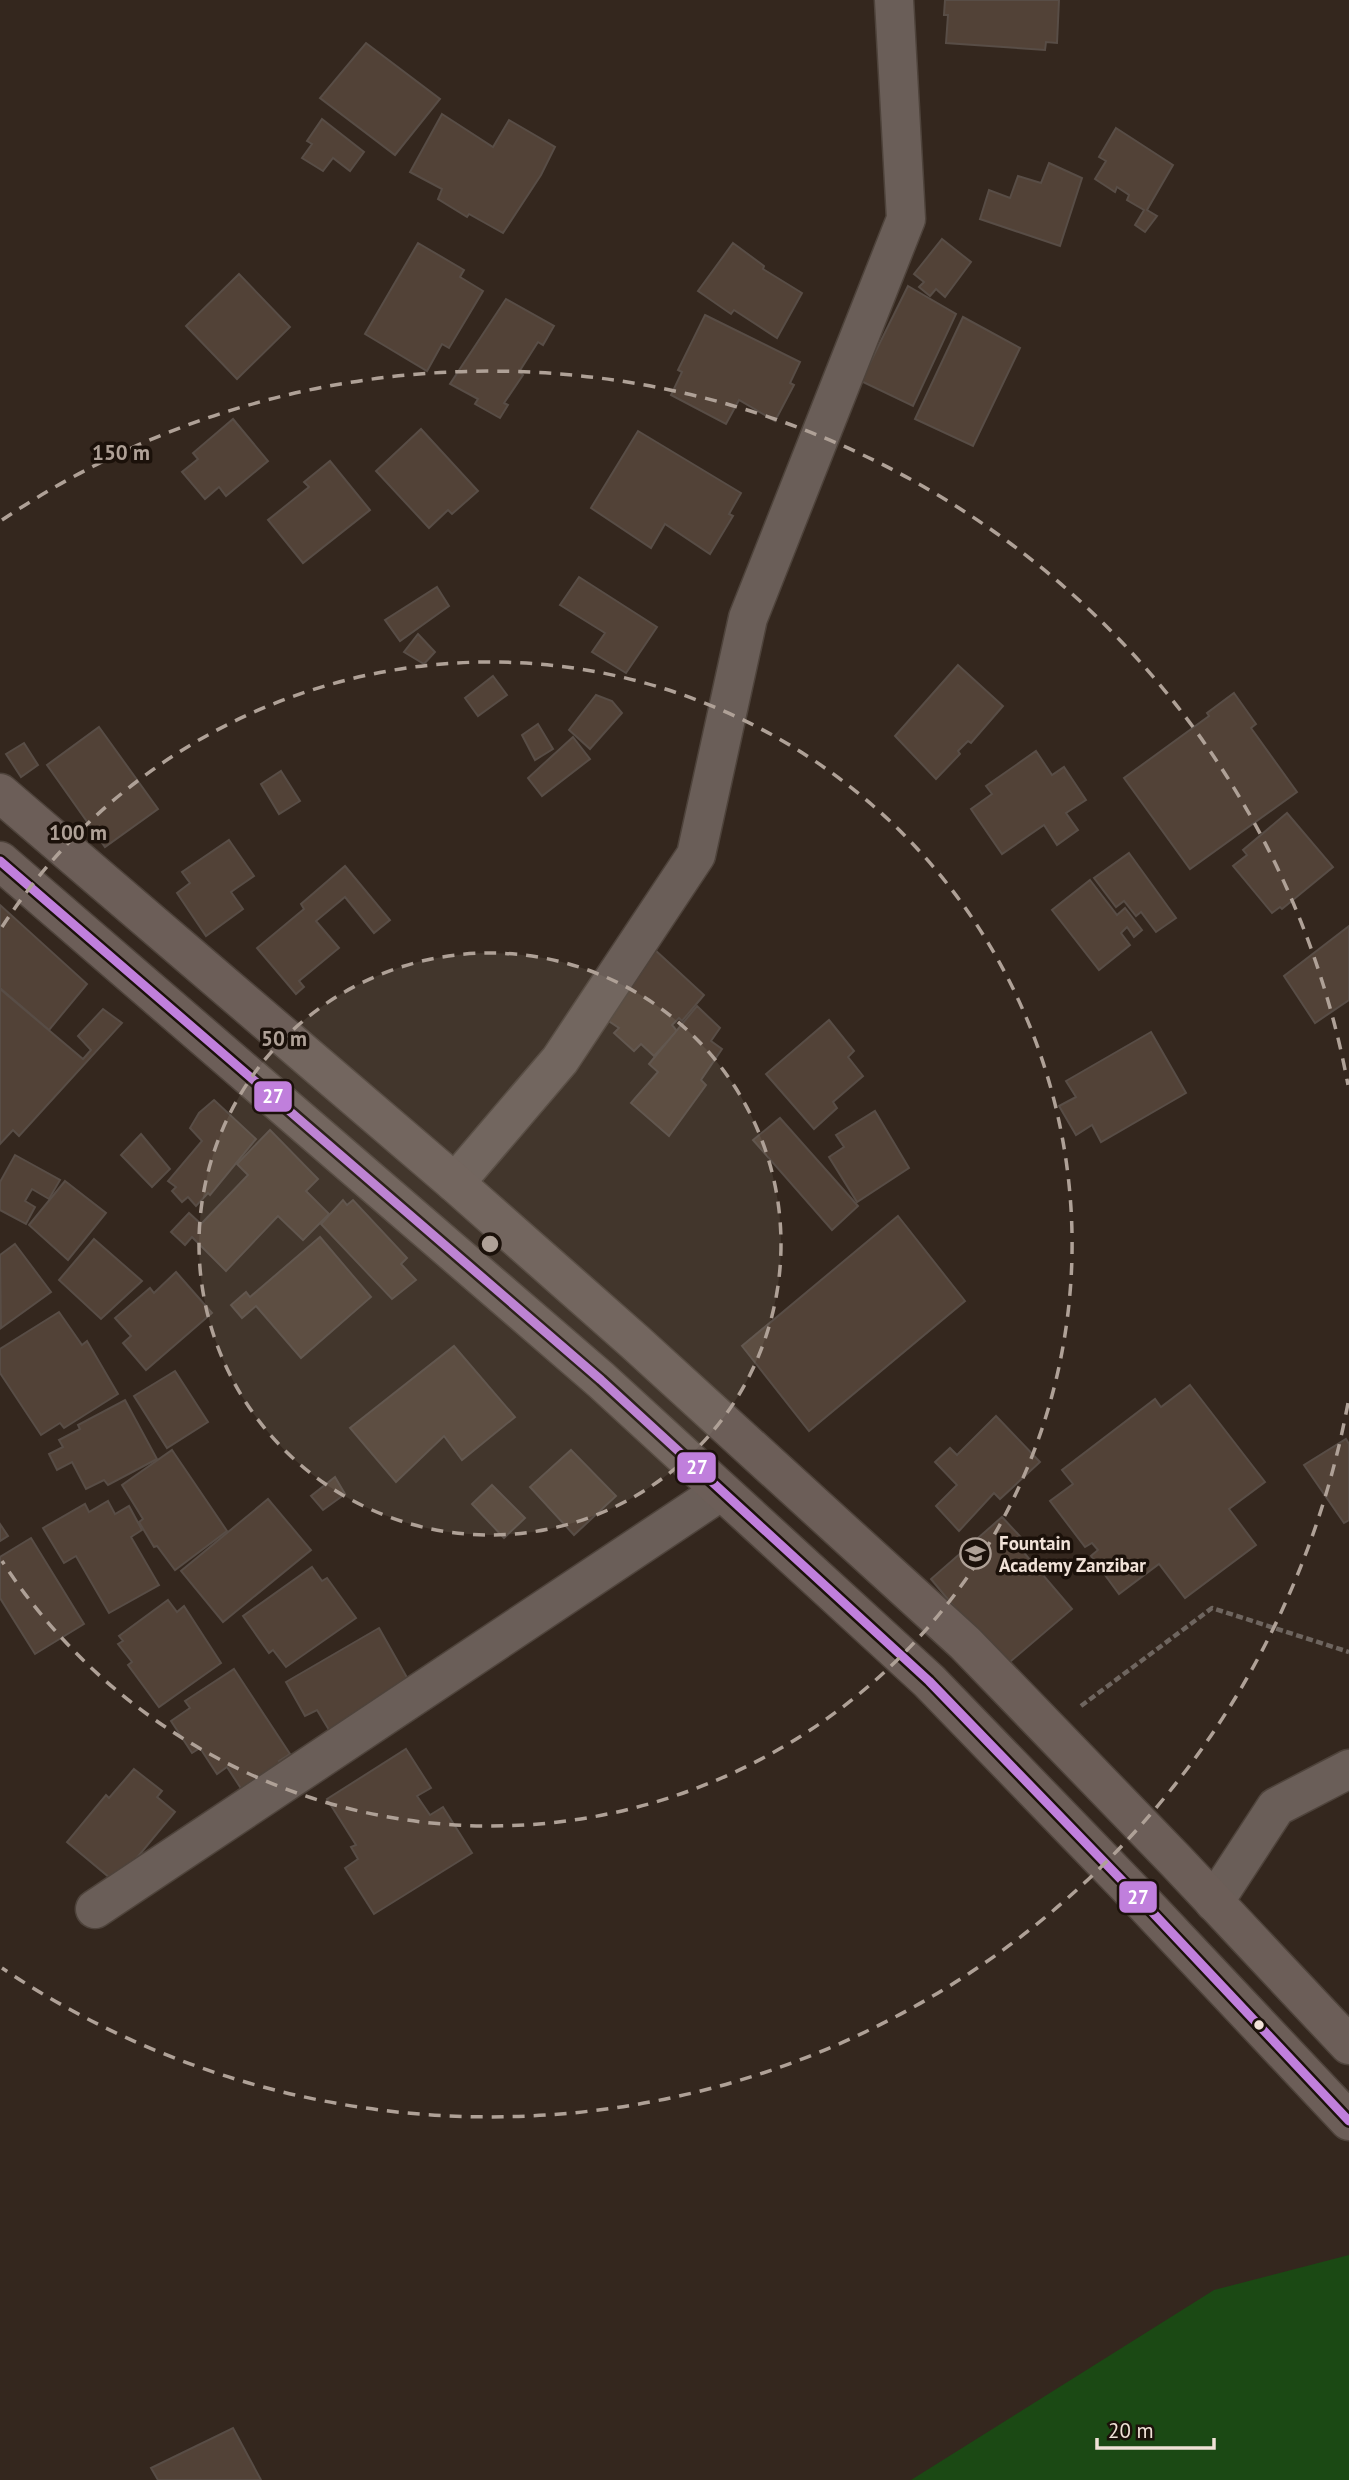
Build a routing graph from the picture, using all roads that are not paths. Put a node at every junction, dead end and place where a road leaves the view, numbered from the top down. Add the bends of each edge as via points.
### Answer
1 (894, 0) edge
2 (0, 793) edge
3 (0, 861) edge
4 (456, 1183) junction
5 (720, 1492) junction
6 (1349, 1769) edge
7 (1214, 1902) junction
8 (96, 1909) dead end
9 (1349, 2045) edge
10 (1349, 2121) edge

1 - 4 street via 906,219 748,618 696,855 560,1060
2 - 4 main road
3 - 5 main road via 601,1380
4 - 7 main road via 965,1643
5 - 8 street
5 - 10 main road via 929,1681
6 - 7 street via 1276,1807
7 - 9 main road

